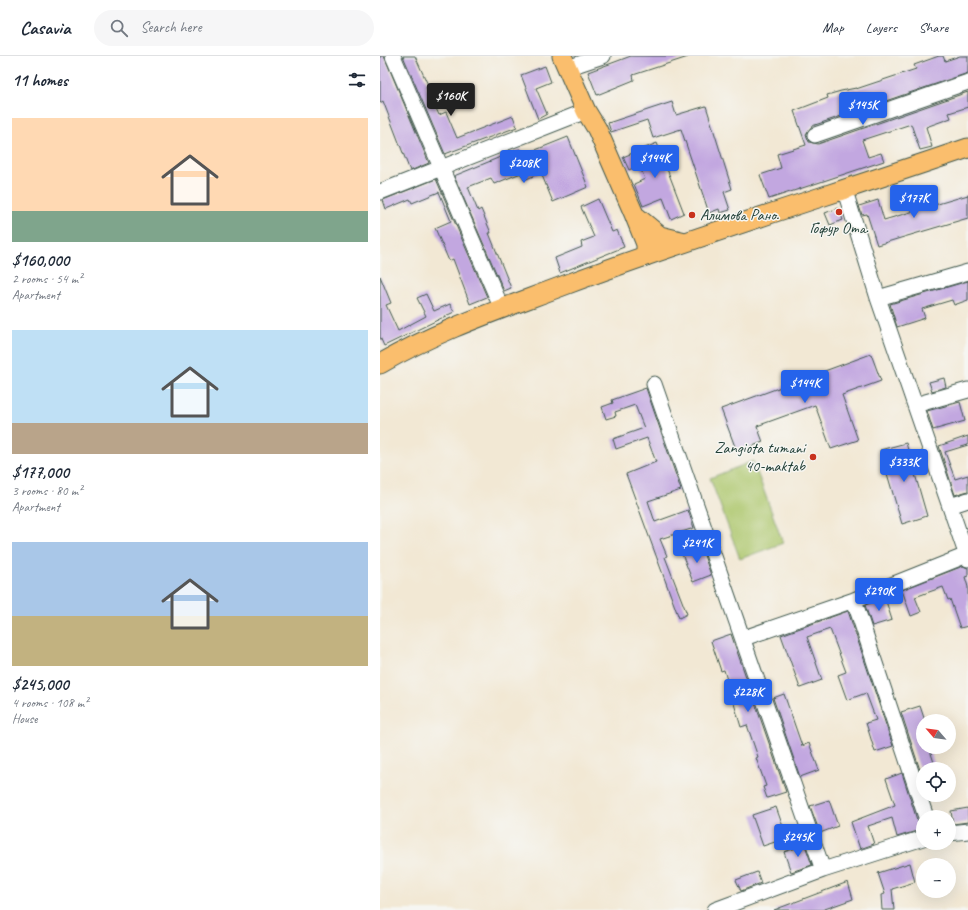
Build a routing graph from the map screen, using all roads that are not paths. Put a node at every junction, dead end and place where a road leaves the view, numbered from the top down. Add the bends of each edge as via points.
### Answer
1 (393, 56) edge
2 (603, 56) edge
3 (565, 62) edge
4 (968, 82) edge
5 (586, 111) junction
6 (815, 135) dead end
7 (968, 148) edge
8 (442, 167) junction
9 (845, 190) junction
10 (380, 192) edge
11 (634, 214) junction
12 (685, 242) junction
13 (646, 256) junction
14 (968, 272) edge
15 (878, 298) junction
16 (502, 309) junction
17 (380, 363) edge
18 (654, 384) dead end
19 (968, 390) edge
20 (915, 405) junction
21 (968, 500) edge
22 (950, 506) junction
23 (967, 557) edge
24 (854, 600) junction
25 (744, 638) junction
26 (924, 810) edge
27 (968, 831) edge
28 (956, 832) edge
29 (916, 840) edge
30 (823, 870) junction
31 (715, 910) edge

1 - 8 street
2 - 3 street
3 - 5 main road
4 - 6 street
5 - 8 street
5 - 11 main road via 597,129
5 - 13 main road via 590,132 639,247
7 - 9 main road
8 - 10 street
8 - 16 street
9 - 12 main road
9 - 15 street
11 - 12 main road via 660,236
11 - 13 main road via 646,244
12 - 13 main road
13 - 16 main road
14 - 15 street
15 - 20 street
16 - 17 main road via 416,344
18 - 25 street
19 - 20 street
20 - 22 street
21 - 22 street
22 - 23 street
23 - 24 street
24 - 25 street
24 - 26 street
25 - 30 street
27 - 28 street
29 - 30 street
30 - 31 street

